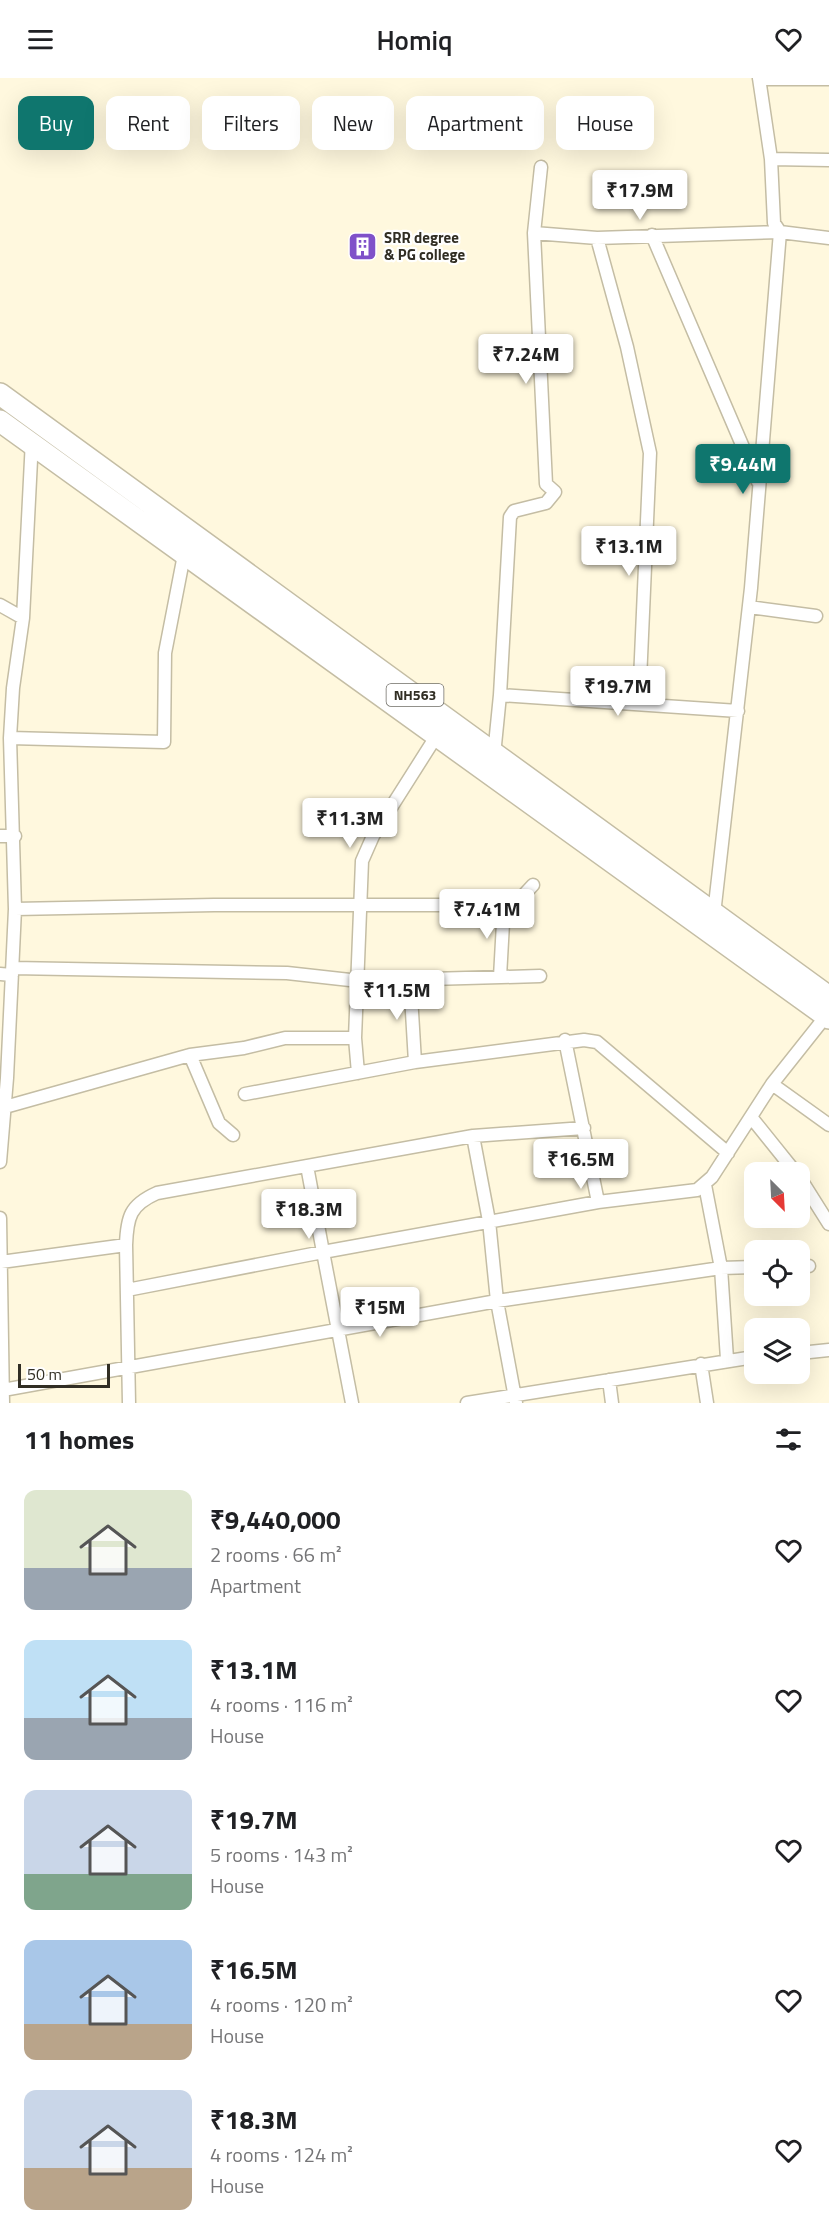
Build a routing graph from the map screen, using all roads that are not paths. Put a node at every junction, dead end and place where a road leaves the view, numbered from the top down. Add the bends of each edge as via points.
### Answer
1 (759, 78) edge
2 (829, 79) edge
3 (771, 159) junction
4 (829, 160) edge
5 (541, 167) dead end
6 (780, 232) junction
7 (534, 233) junction
8 (652, 235) junction
9 (597, 238) junction
10 (829, 238) edge
11 (0, 394) edge
12 (0, 421) edge
13 (43, 424) junction
14 (30, 442) junction
15 (759, 485) junction
16 (184, 555) junction
17 (0, 605) edge
18 (748, 607) junction
19 (816, 616) dead end
20 (23, 618) junction
21 (0, 683) edge
22 (13, 688) junction
23 (500, 695) junction
24 (639, 703) junction
25 (738, 711) junction
26 (437, 735) junction
27 (10, 738) junction
28 (494, 755) junction
29 (6, 758) edge
30 (0, 836) edge
31 (15, 836) junction
32 (533, 885) dead end
33 (358, 905) junction
34 (504, 905) junction
35 (15, 909) junction
36 (714, 914) junction
37 (8, 972) edge
38 (540, 976) dead end
39 (500, 977) junction
40 (410, 979) junction
41 (359, 981) junction
42 (828, 1010) edge
43 (355, 1038) junction
44 (565, 1040) junction
45 (190, 1055) junction
46 (415, 1062) junction
47 (358, 1073) junction
48 (4, 1078) edge
49 (772, 1084) junction
50 (245, 1094) dead end
51 (5, 1107) junction
52 (751, 1117) junction
53 (829, 1125) edge
54 (584, 1128) junction
55 (233, 1135) dead end
56 (473, 1136) junction
57 (728, 1153) junction
58 (0, 1162) edge
59 (787, 1162) edge
60 (307, 1167) junction
61 (705, 1185) junction
62 (810, 1194) edge
63 (597, 1202) junction
64 (0, 1218) edge
65 (489, 1221) junction
66 (829, 1224) edge
67 (126, 1245) junction
68 (323, 1252) junction
69 (1, 1262) edge
70 (744, 1267) edge
71 (721, 1268) junction
72 (127, 1290) junction
73 (496, 1301) junction
74 (338, 1330) junction
75 (829, 1350) edge
76 (810, 1352) edge
77 (744, 1358) edge
78 (727, 1359) junction
79 (702, 1364) junction
80 (129, 1368) junction
81 (1, 1369) edge
82 (609, 1380) junction
83 (3, 1390) junction
84 (515, 1400) edge
85 (3, 1403) edge
86 (129, 1403) edge
87 (352, 1403) edge
88 (467, 1403) edge
89 (612, 1403) edge
90 (707, 1403) edge

1 - 2 street
1 - 3 street
3 - 4 street
3 - 6 street via 774,223
5 - 7 street
6 - 8 street
6 - 10 street
6 - 15 street
7 - 9 street
7 - 23 street via 546,484 555,492 546,503 514,511 510,517
8 - 9 street
8 - 15 street
9 - 24 street via 627,347 650,453
11 - 13 highway, NH563
12 - 14 highway, NH563
13 - 14 street
13 - 28 highway, NH563
14 - 16 highway, NH563
14 - 20 street
15 - 18 street
16 - 26 highway, NH563
16 - 27 street via 165,653 164,742
17 - 20 street
18 - 19 street
18 - 25 street
20 - 22 street
21 - 22 street
22 - 27 street
23 - 24 street
23 - 28 street
24 - 25 street
25 - 36 street
26 - 33 street via 366,849
26 - 42 highway, NH563
27 - 29 street
28 - 36 highway, NH563
29 - 31 street
30 - 31 street
31 - 35 street
32 - 34 street via 520,899
33 - 34 street
33 - 35 street
33 - 41 street
34 - 39 street
35 - 37 street
36 - 42 highway, NH563
37 - 41 street via 287,973
37 - 48 street
38 - 39 street
39 - 40 street
40 - 41 street
40 - 46 street
41 - 43 street
42 - 49 street
43 - 45 street via 285,1038
43 - 47 street
44 - 46 street
44 - 54 street
44 - 57 street via 597,1042
45 - 51 street
45 - 55 street via 219,1123
46 - 47 street
47 - 50 street
48 - 51 street
49 - 52 street
49 - 53 street
51 - 58 street
52 - 57 street
52 - 59 street
54 - 56 street
54 - 63 street
56 - 60 street
56 - 65 street
57 - 61 street
60 - 67 street via 158,1193 141,1200 127,1225
60 - 68 street
61 - 63 street via 686,1192
61 - 71 street
62 - 66 street
63 - 65 street
64 - 69 street
65 - 68 street
65 - 73 street
67 - 69 street
67 - 72 street
68 - 72 street
68 - 74 street
69 - 81 street
70 - 71 street
71 - 73 street
71 - 78 street
72 - 80 street
73 - 74 street
73 - 84 street
74 - 80 street
74 - 87 street
75 - 76 street
77 - 78 street
78 - 79 street
79 - 82 street
79 - 90 street
80 - 83 street
80 - 86 street
81 - 83 street
82 - 84 street
82 - 89 street
83 - 85 street
84 - 88 street

